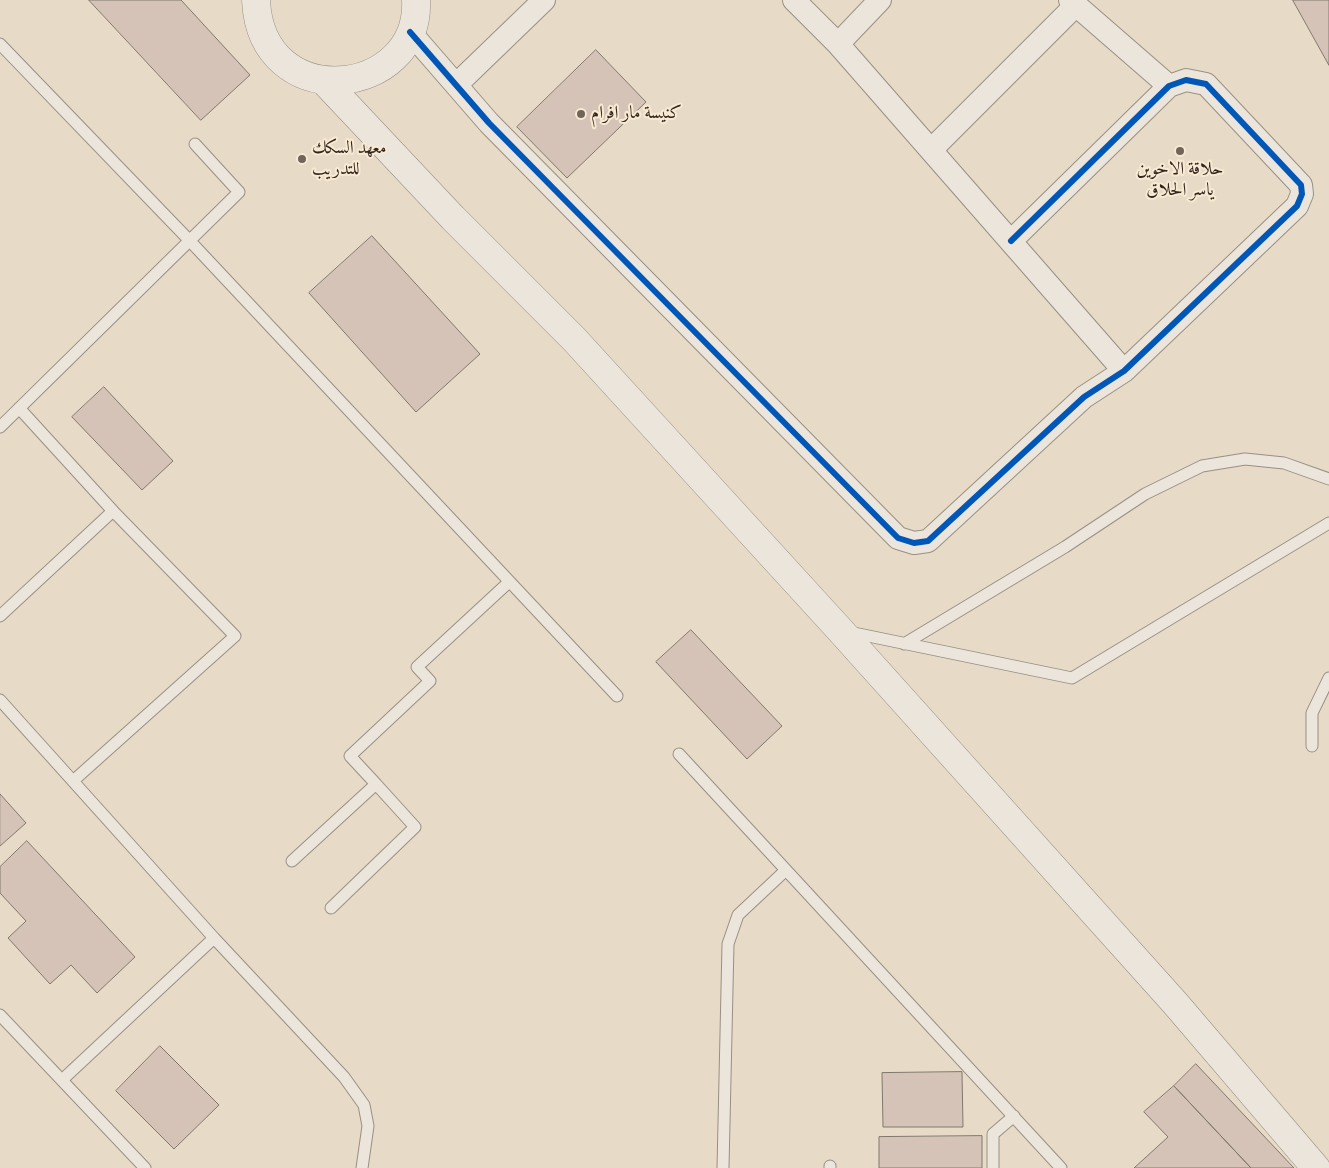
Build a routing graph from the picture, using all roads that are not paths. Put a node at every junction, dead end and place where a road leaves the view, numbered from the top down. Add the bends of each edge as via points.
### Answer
1 (234, 0) edge
2 (256, 0) edge
3 (416, 0) edge
4 (544, 0) edge
5 (794, 0) edge
6 (880, 0) edge
7 (1073, 2) edge
8 (261, 31) junction
9 (410, 32) junction
10 (0, 44) edge
11 (838, 44) junction
12 (323, 80) junction
13 (456, 85) junction
14 (1169, 86) junction
15 (196, 144) dead end
16 (931, 150) junction
17 (189, 240) junction
18 (1011, 241) junction
19 (1124, 371) junction
20 (19, 408) junction
21 (0, 427) edge
22 (1329, 479) edge
23 (113, 511) junction
24 (1329, 523) edge
25 (509, 582) junction
26 (0, 616) edge
27 (840, 630) junction
28 (904, 644) junction
29 (1329, 678) edge
30 (617, 696) dead end
31 (0, 700) edge
32 (1312, 746) dead end
33 (679, 754) dead end
34 (73, 781) junction
35 (376, 784) junction
36 (292, 861) dead end
37 (786, 870) junction
38 (331, 908) dead end
39 (214, 938) junction
40 (0, 1015) edge
41 (62, 1080) junction
42 (1014, 1116) junction
43 (145, 1168) edge
44 (362, 1168) edge
45 (723, 1168) edge
46 (993, 1168) edge
47 (1062, 1168) edge
48 (1316, 1168) edge

1 - 8 street
2 - 8 street
3 - 9 street
4 - 13 street
5 - 11 street
6 - 11 street
7 - 14 street
7 - 16 street
8 - 12 street via 286,64 309,77
9 - 12 street via 390,61 375,71 359,78
9 - 13 street
10 - 17 lane
11 - 16 street
12 - 27 street via 453,218 574,339
13 - 19 street via 489,123 898,538 914,543 928,541 1084,397
14 - 18 street
14 - 19 street via 1186,80 1206,84 1301,185 1302,194 1297,206
15 - 17 lane via 238,192
16 - 18 street
17 - 20 lane
17 - 25 lane
18 - 19 street
20 - 21 lane
20 - 23 lane
22 - 28 lane via 1284,463 1245,459 1202,466 1145,494 1065,547
23 - 26 lane
23 - 34 lane via 235,636
24 - 28 lane via 1072,678
25 - 30 lane
25 - 35 lane via 417,667 430,681 350,756
27 - 28 lane
27 - 48 street via 1175,1003
29 - 32 lane via 1312,713
31 - 34 lane
33 - 37 lane
34 - 39 lane
35 - 36 lane
35 - 38 lane via 415,827
37 - 42 lane
37 - 45 lane via 738,915 728,944
39 - 41 lane
39 - 44 lane via 344,1077 364,1106 368,1126
40 - 41 lane
41 - 43 lane
42 - 46 lane via 993,1134
42 - 47 lane

